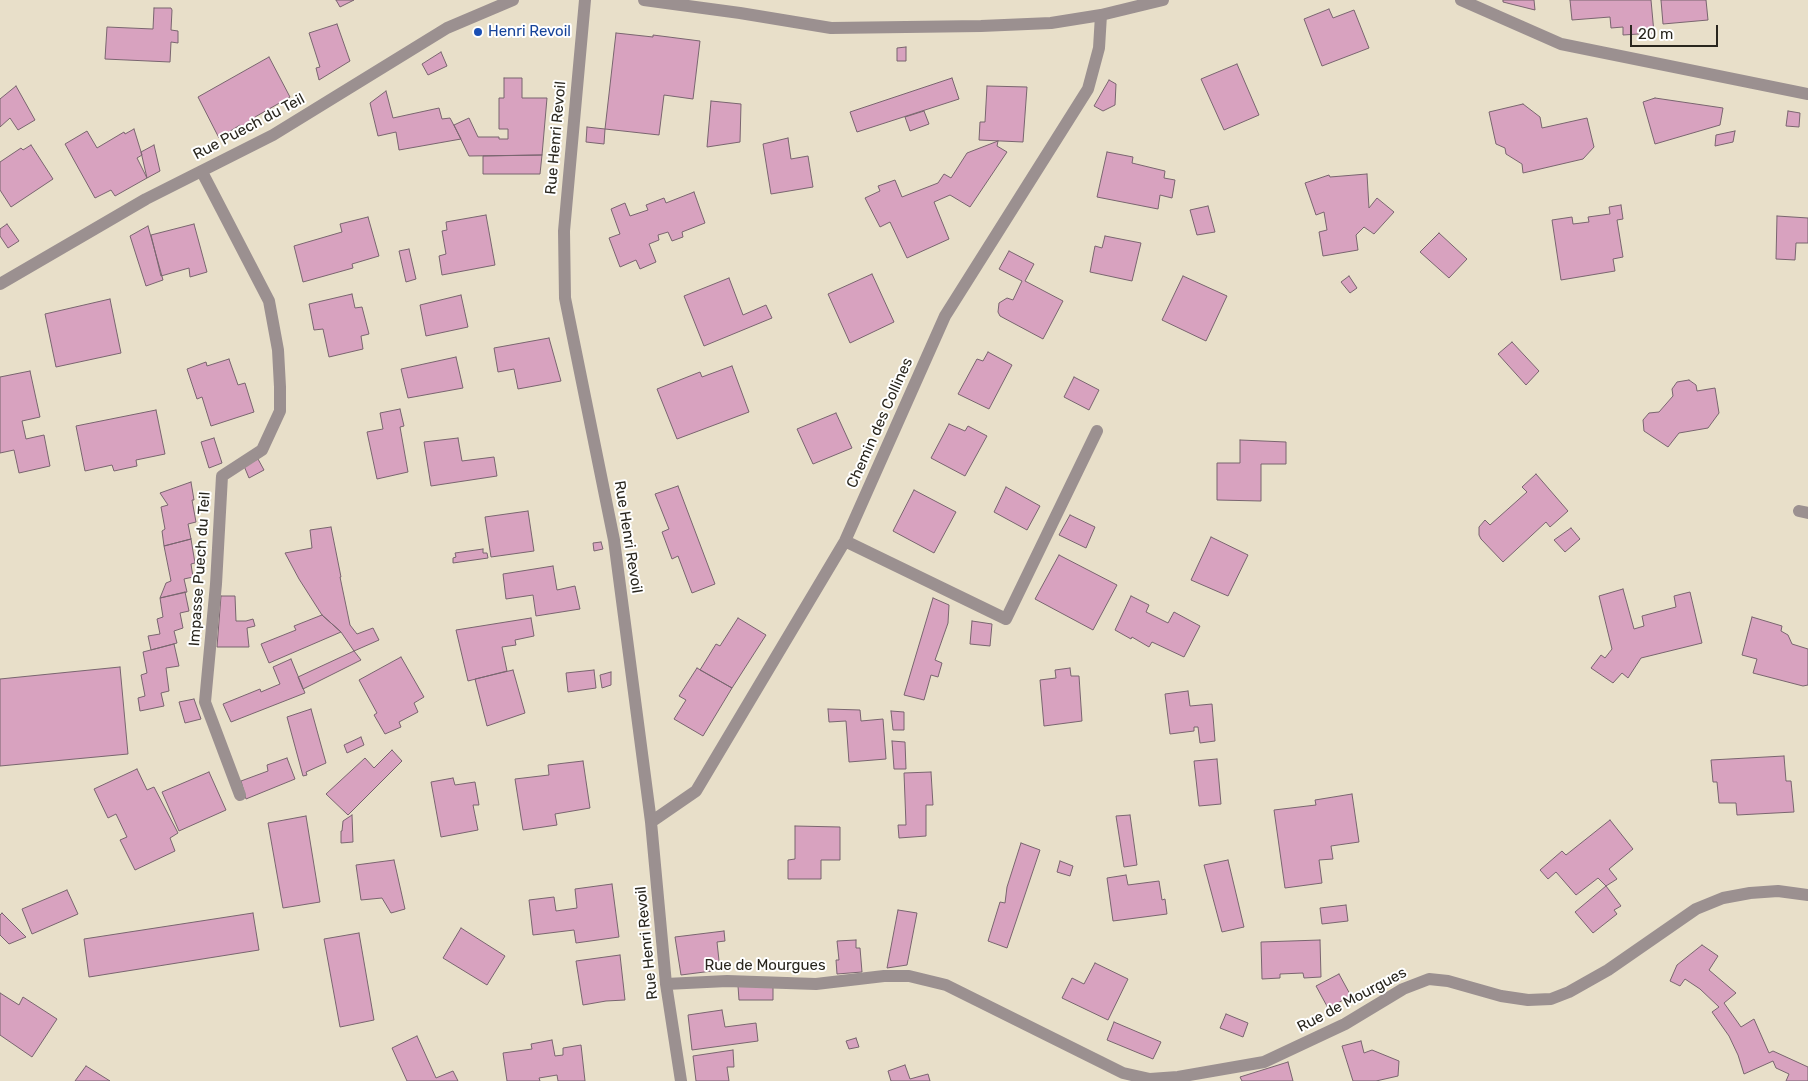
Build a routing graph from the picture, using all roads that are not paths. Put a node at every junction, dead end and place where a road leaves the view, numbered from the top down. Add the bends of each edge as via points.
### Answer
1 (513, 0) edge
2 (585, 0) edge
3 (644, 0) edge
4 (1163, 0) edge
5 (1461, 0) edge
6 (1101, 15) junction
7 (1808, 94) edge
8 (202, 172) junction
9 (0, 284) edge
10 (1096, 431) dead end
11 (845, 541) junction
12 (240, 795) dead end
13 (651, 822) junction
14 (1808, 895) edge
15 (666, 984) junction
16 (681, 1081) edge

1 - 8 street, Rue Puech du Teil via 447,28 273,135
2 - 13 street, Rue Henri Revoil via 564,231 565,298 614,540
3 - 6 street via 831,28 991,26 1051,23
4 - 6 street
5 - 7 street via 1560,44
6 - 11 street, Chemin des Collines via 1099,48 1088,89 945,316
8 - 9 street, Rue Puech du Teil via 146,199
8 - 12 street, Impasse Puech du Teil via 269,301 278,350 280,411 262,450 222,476 205,702
10 - 11 street via 1006,619
11 - 13 street, Chemin des Collines via 696,791
13 - 15 street, Rue Henri Revoil
14 - 15 street, Rue de Mourgues via 1778,891 1723,898 1680,919 1608,970 1551,998 1528,1000 1501,996 1429,978 1403,989 1345,1024 1264,1062 1168,1078 1150,1079 1123,1073 946,985 909,976 816,984 727,981
15 - 16 street, Rue Henri Revoil

